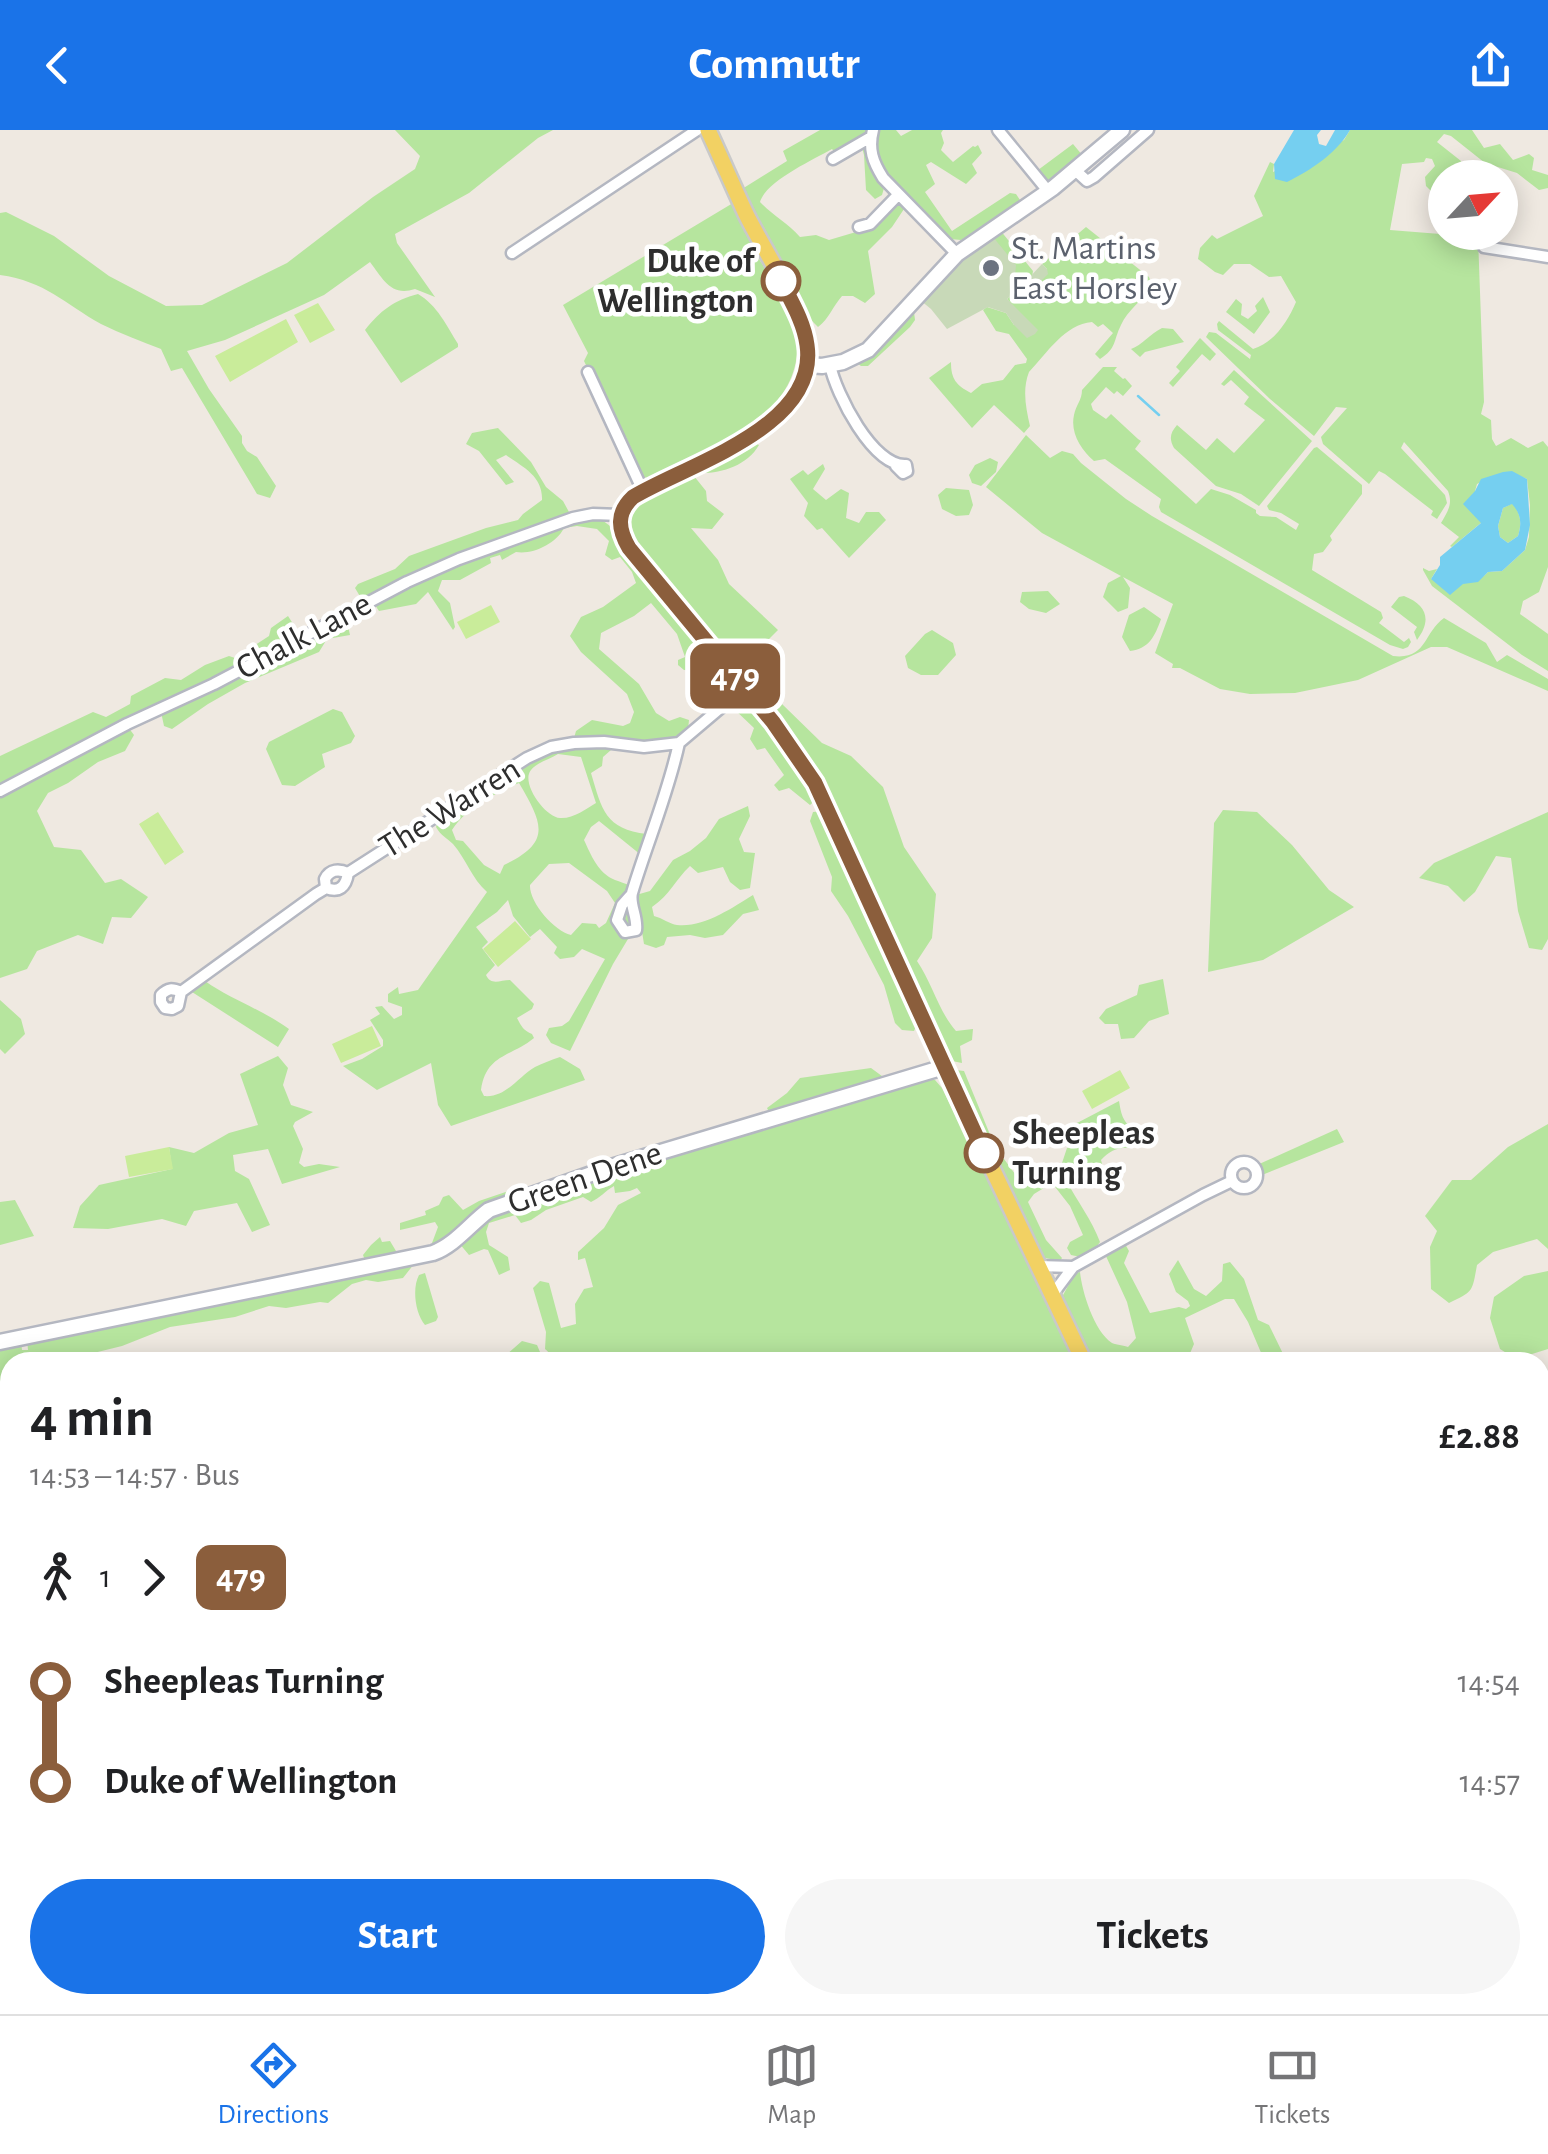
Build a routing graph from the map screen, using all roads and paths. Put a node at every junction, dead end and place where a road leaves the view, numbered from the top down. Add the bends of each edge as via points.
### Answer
1 (697, 130) edge
2 (708, 130) edge
3 (998, 130) edge
4 (1122, 130) edge
5 (1148, 130) edge
6 (872, 134) edge
7 (833, 159) dead end
8 (1075, 170) junction
9 (1048, 191) junction
10 (898, 195) junction
11 (859, 227) dead end
12 (1497, 250) edge
13 (512, 253) dead end
14 (957, 254) junction
15 (1548, 258) edge
16 (808, 365) junction
17 (830, 365) junction
18 (588, 372) dead end
19 (896, 466) dead end
20 (643, 491) junction
21 (620, 514) junction
22 (744, 688) junction
23 (679, 744) junction
24 (0, 791) edge
25 (630, 896) dead end
26 (181, 992) dead end
27 (944, 1068) junction
28 (1232, 1182) dead end
29 (1038, 1266) junction
30 (1073, 1267) junction
31 (1052, 1295) junction
32 (0, 1342) edge
33 (1079, 1352) edge

1 - 13 street
2 - 16 main road via 796,311
3 - 9 street
4 - 8 street
5 - 8 street via 1088,181
6 - 7 street
6 - 10 street via 875,166
8 - 9 street
9 - 14 street
10 - 11 street
10 - 14 street
12 - 15 street
14 - 17 street via 868,350
16 - 17 street
16 - 20 main road via 800,389 759,430
17 - 19 street via 860,428
18 - 20 street
20 - 21 main road
21 - 22 main road via 629,548
21 - 24 street, Chalk Lane via 573,518 407,582
22 - 23 street
22 - 27 main road via 815,783
23 - 25 street
23 - 26 street, The Warren via 551,747 348,873 341,888 326,888
27 - 29 main road
27 - 32 street, Green Dene via 718,1133 489,1210 434,1254
28 - 30 street
29 - 30 street
29 - 31 main road
30 - 31 street
31 - 33 main road

